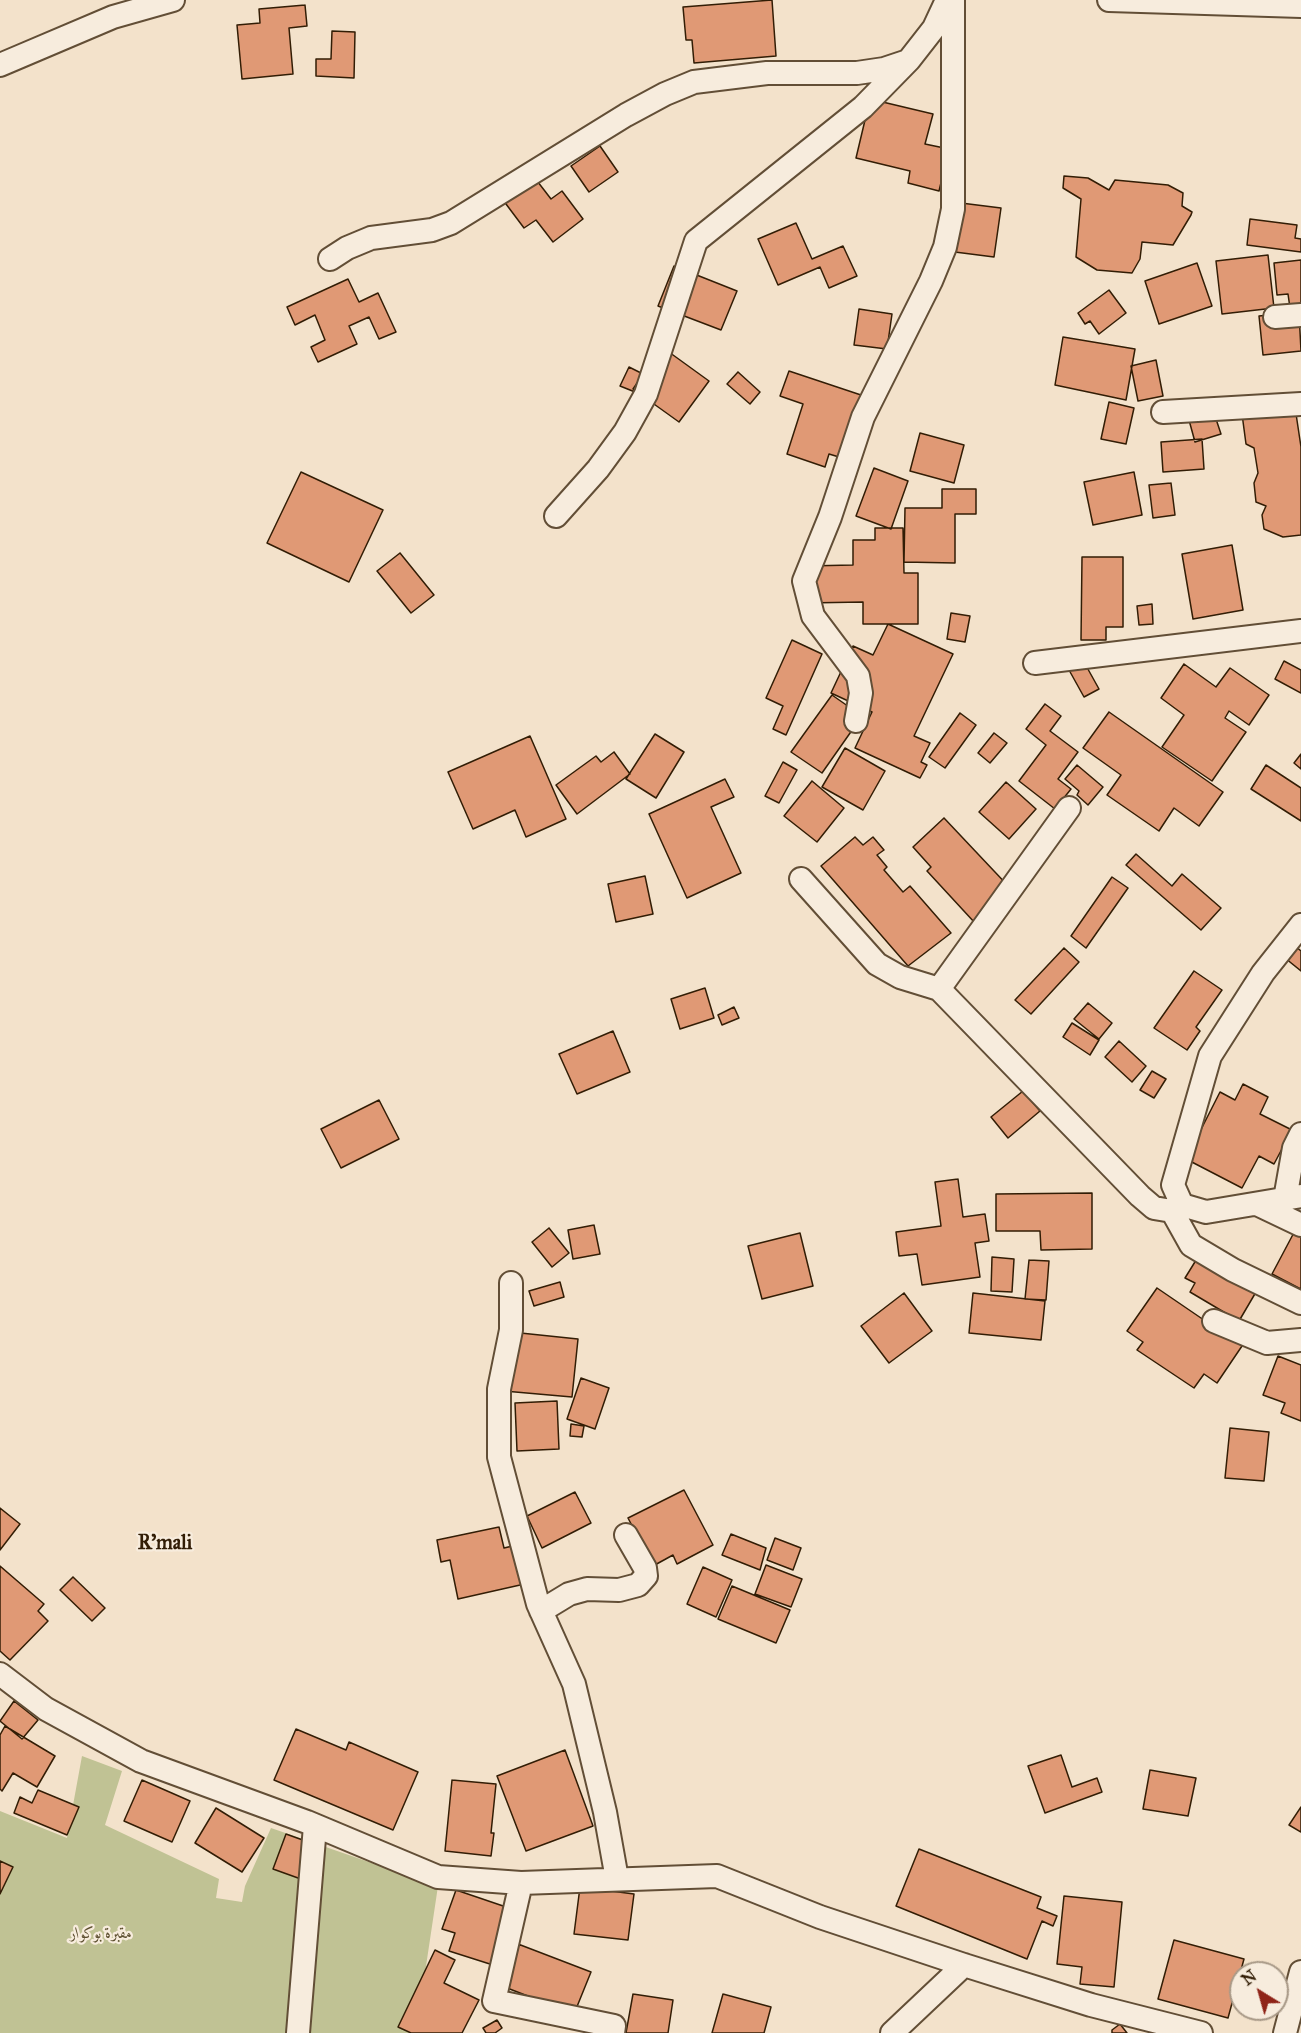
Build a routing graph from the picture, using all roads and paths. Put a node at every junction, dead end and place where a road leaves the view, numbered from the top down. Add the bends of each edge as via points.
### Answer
1 (173, 0) edge
2 (947, 0) edge
3 (952, 0) edge
4 (1109, 0) edge
5 (1301, 6) edge
6 (909, 60) junction
7 (0, 66) edge
8 (330, 259) dead end
9 (1301, 315) edge
10 (1275, 317) dead end
11 (1301, 404) edge
12 (1163, 412) dead end
13 (556, 516) dead end
14 (1301, 632) edge
15 (1035, 663) dead end
16 (856, 721) dead end
17 (1069, 808) dead end
18 (801, 879) dead end
19 (1301, 925) edge
20 (939, 989) junction
21 (1301, 1134) edge
22 (1293, 1197) edge
23 (1257, 1204) junction
24 (1177, 1208) junction
25 (1301, 1225) edge
26 (511, 1283) dead end
27 (1301, 1303) edge
28 (1214, 1321) dead end
29 (1301, 1340) edge
30 (626, 1535) dead end
31 (541, 1611) junction
32 (0, 1674) edge
33 (315, 1826) junction
34 (617, 1879) junction
35 (521, 1883) junction
36 (964, 1965) junction
37 (1301, 1972) edge
38 (298, 2033) edge
39 (613, 2033) edge
40 (892, 2033) edge
41 (1201, 2033) edge
42 (1285, 2033) edge

1 - 7 street via 113,17
2 - 6 street via 934,28
3 - 16 street via 953,209 945,247 863,417 804,581 813,615 858,676 861,693
4 - 5 street
6 - 8 street via 857,73 767,73 694,82 626,115 451,223 432,230 371,238
6 - 13 street via 854,114 696,241 646,394 598,469
9 - 10 street
11 - 12 street
14 - 15 street
17 - 20 street
18 - 20 street via 877,964 900,977
19 - 24 street via 1263,973 1210,1056 1173,1185
20 - 24 street via 1140,1196 1154,1208
21 - 22 street via 1294,1148
22 - 23 street
23 - 24 street via 1206,1212
23 - 25 street
24 - 27 street via 1191,1245
26 - 31 street via 511,1330 499,1389 499,1457
28 - 29 street via 1267,1343
30 - 31 street via 645,1568 646,1576 638,1585 619,1590 587,1589 569,1594
31 - 34 street via 574,1684
32 - 33 street via 46,1708 141,1761
33 - 35 street via 438,1877
33 - 38 street
34 - 35 street
34 - 36 street via 717,1876 820,1917
35 - 39 street via 494,2001 614,2026
36 - 40 street
36 - 41 street via 1091,2005
37 - 42 street

